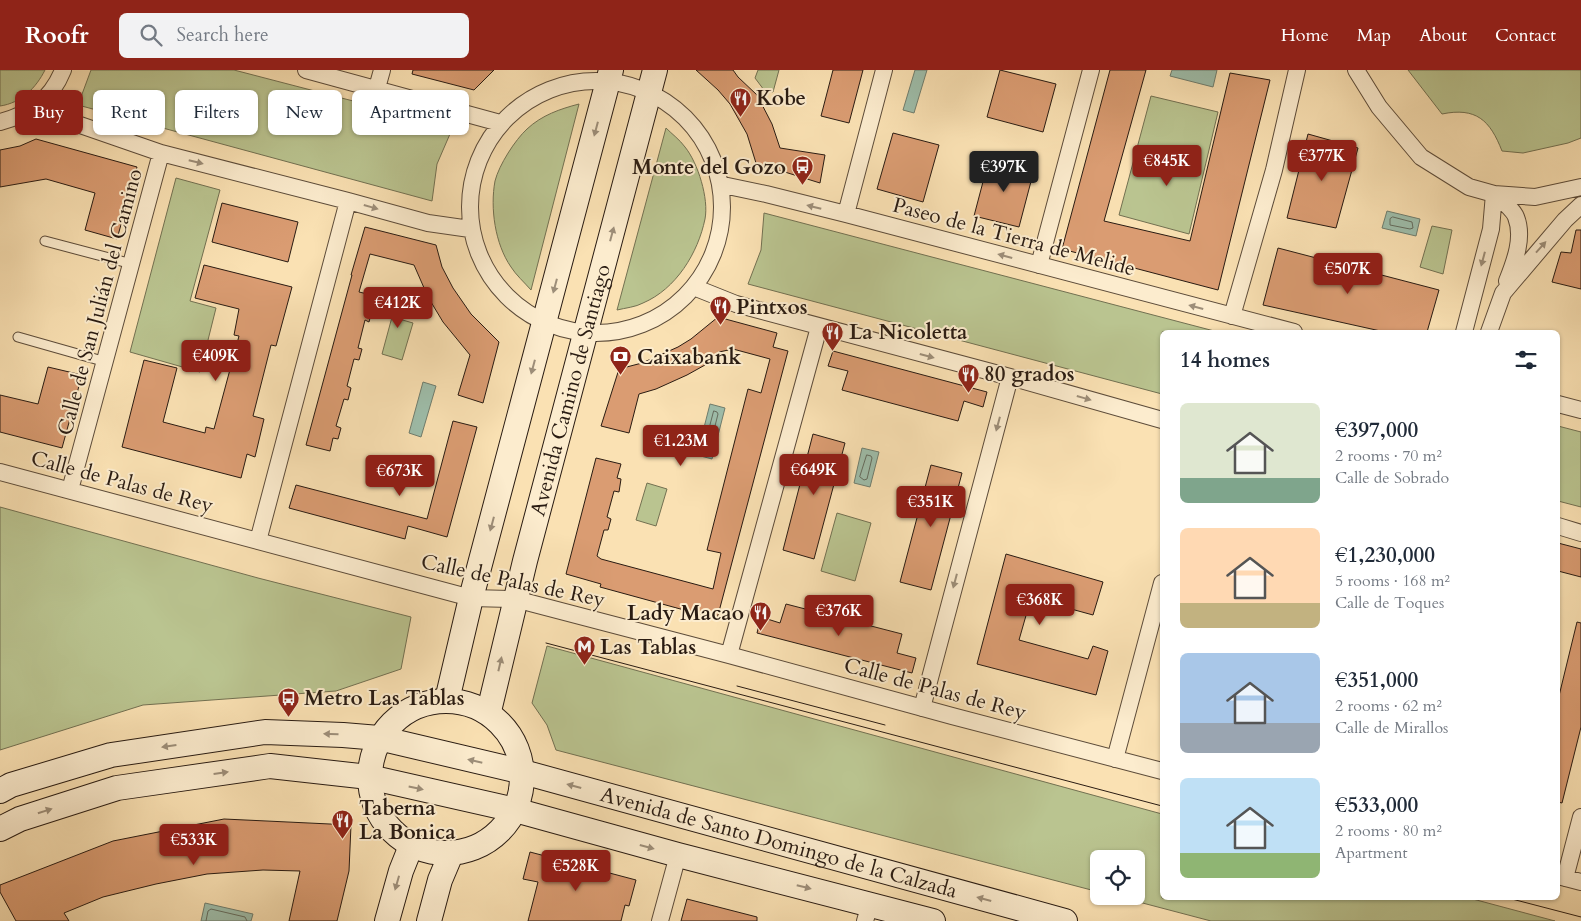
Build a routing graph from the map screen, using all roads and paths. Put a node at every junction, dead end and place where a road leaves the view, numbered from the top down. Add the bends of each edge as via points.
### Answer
1 (63, 70) edge
2 (306, 70) edge
3 (382, 70) edge
4 (655, 70) edge
5 (884, 70) edge
6 (1091, 70) edge
7 (1297, 70) edge
8 (1308, 70) edge
9 (1342, 70) edge
10 (610, 76) edge
11 (1360, 77) edge
12 (1294, 87) junction
13 (377, 88) junction
14 (53, 90) edge
15 (649, 95) junction
16 (15, 118) edge
17 (0, 122) edge
18 (500, 123) junction
19 (83, 126) edge
20 (161, 153) junction
21 (723, 185) junction
22 (1581, 187) edge
23 (1494, 194) junction
24 (348, 201) junction
25 (1581, 205) edge
26 (846, 214) junction
27 (470, 229) junction
28 (45, 240) dead end
29 (132, 264) junction
30 (1039, 265) junction
31 (696, 288) junction
32 (1503, 293) junction
33 (1232, 316) junction
34 (546, 320) junction
35 (819, 327) junction
36 (1286, 330) edge
37 (1465, 330) edge
38 (1490, 330) edge
39 (586, 332) junction
40 (18, 338) dead end
41 (106, 362) junction
42 (1010, 377) junction
43 (1560, 405) edge
44 (1581, 410) edge
45 (1160, 419) edge
46 (0, 472) edge
47 (70, 490) junction
48 (1560, 527) edge
49 (1581, 532) edge
50 (258, 541) junction
51 (1160, 590) edge
52 (471, 598) junction
53 (515, 600) junction
54 (729, 654) junction
55 (447, 700) junction
56 (922, 708) junction
57 (488, 711) junction
58 (379, 738) junction
59 (1115, 759) junction
60 (1160, 770) edge
61 (523, 772) junction
62 (369, 777) junction
63 (0, 791) edge
64 (516, 810) junction
65 (1581, 817) edge
66 (0, 829) edge
67 (411, 846) junction
68 (451, 854) junction
69 (678, 855) junction
70 (1568, 878) edge
71 (868, 913) edge
72 (387, 921) edge
73 (429, 921) edge
74 (660, 921) edge
75 (933, 921) edge
76 (1065, 921) edge

1 - 14 street
2 - 13 street
3 - 13 street
4 - 15 street, Avenida Camino de Santiago
5 - 26 street
6 - 30 street
7 - 12 street
8 - 12 street
9 - 11 street
10 - 15 street
10 - 18 street via 548,90 522,104
10 -> 34 street, Avenida Camino de Santiago
11 - 23 street via 1379,107 1421,158 1469,187
12 - 33 street
13 - 18 street
15 - 21 street via 676,110 698,131 713,156
39 -> 15 street, Avenida Camino de Santiago
16 - 17 street
18 - 27 street via 484,146 473,173 468,201
19 - 20 street
20 -> 24 street
20 - 29 street, Calle de San Julián del Camino
26 -> 21 street, Paseo de la Tierra de Melide
21 - 31 street via 724,222 715,257
22 - 23 street via 1535,197
23 - 32 street via 1516,215 1520,234
23 -> 37 street via 1491,229
24 -> 27 street via 428,223
24 - 50 street
32 -> 25 street
30 -> 26 street, Paseo de la Tierra de Melide
27 - 34 street via 480,259 496,285 519,306
28 - 29 lane
29 - 41 street, Calle de San Julián del Camino
33 -> 30 street, Paseo de la Tierra de Melide
31 - 35 street via 736,304
31 - 39 street via 654,319 611,332
32 - 38 street
33 - 36 street, Paseo de la Tierra de Melide
34 - 39 street
34 -> 52 street, Avenida Camino de Santiago
35 -> 42 street
35 - 54 street
39 - 53 street, Avenida Camino de Santiago
40 - 41 lane
41 - 47 street, Calle de San Julián del Camino
42 -> 45 street
42 -> 56 street
43 - 44 street
46 - 47 street, Calle de Palas de Rey
47 - 50 street, Calle de Palas de Rey
48 - 49 street
50 - 52 street, Calle de Palas de Rey
51 - 59 street
52 - 53 street, Calle de Palas de Rey
52 - 55 street, Avenida Camino de Santiago
53 - 54 street, Calle de Palas de Rey
57 -> 53 street, Avenida Camino de Santiago
54 - 56 street, Calle de Palas de Rey
55 - 57 street
55 - 58 street via 420,704 397,718
56 - 59 street, Calle de Palas de Rey
57 - 61 street via 504,725 512,738
61 -> 58 street, Avenida de Santo Domingo de la Calzada
58 - 62 street via 371,757
58 -> 63 street, Avenida de Santo Domingo de la Calzada via 265,732 111,754
59 - 60 street, Calle de Palas de Rey
61 - 64 street
76 -> 61 street, Avenida de Santo Domingo de la Calzada
62 -> 64 street, Avenida de Santo Domingo de la Calzada
66 -> 62 street, Avenida de Santo Domingo de la Calzada via 20,819 117,788 270,766
62 - 67 street via 374,805 389,829
64 - 68 street via 500,832 477,847
64 -> 69 street, Avenida de Santo Domingo de la Calzada
65 - 70 street
67 - 68 street
67 -> 72 street
68 - 73 street
69 -> 71 street, Avenida de Santo Domingo de la Calzada
69 - 74 street
71 - 75 street, Avenida de Santo Domingo de la Calzada

